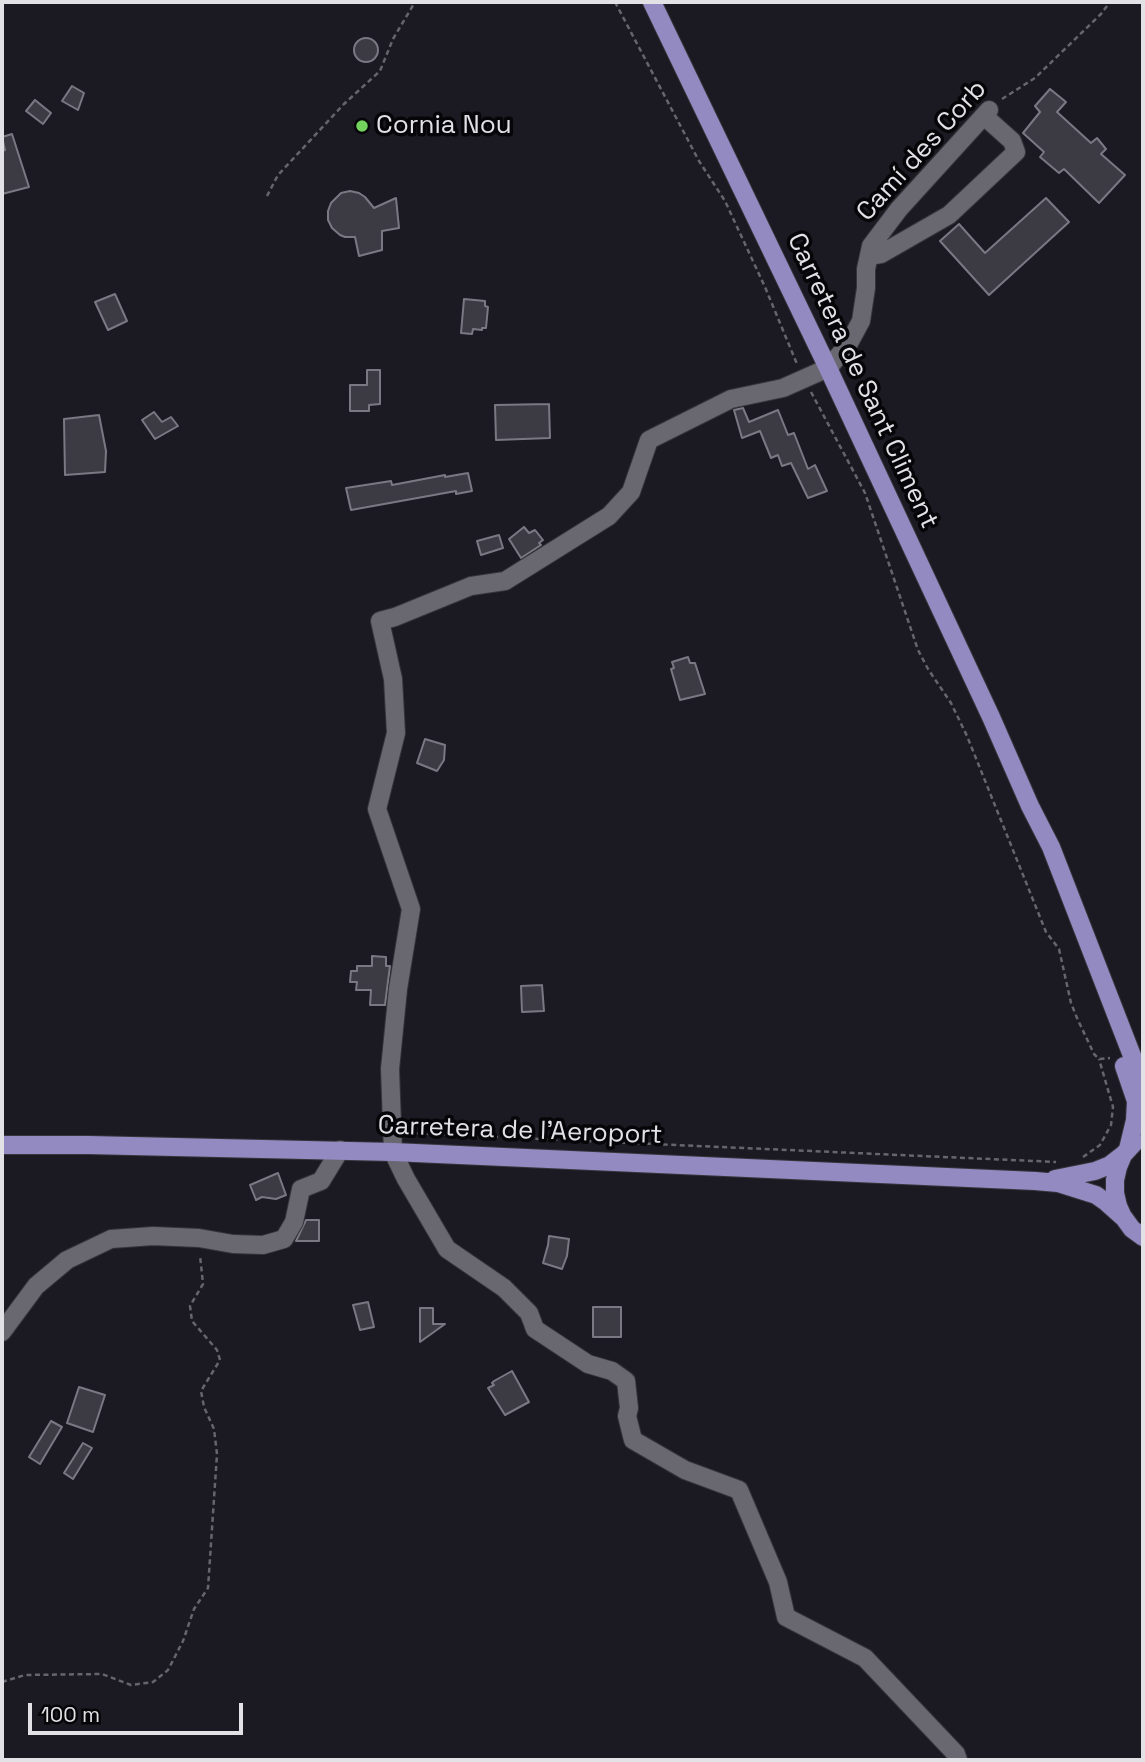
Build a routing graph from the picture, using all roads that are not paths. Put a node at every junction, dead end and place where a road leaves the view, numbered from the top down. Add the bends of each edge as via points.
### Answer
1 (652, 2) edge
2 (869, 256) junction
3 (828, 368) junction
4 (1030, 806) junction
5 (1143, 1084) edge
6 (1143, 1136) edge
7 (2, 1145) edge
8 (340, 1150) junction
9 (393, 1152) junction
10 (1125, 1152) junction
11 (1035, 1181) junction
12 (1124, 1218) junction
13 (1143, 1237) edge
14 (2, 1332) edge
15 (958, 1760) edge

1 - 3 main road, Carretera de Sant Climent
2 - 2 street, Camí des Corb via 871,246 899,209 987,113 1016,152 949,215 881,254
2 - 3 street, Camí des Corb via 861,321
3 - 4 main road, Carretera de Sant Climent
3 - 9 street via 783,388 731,399 649,440 631,492 609,516 505,581 471,586 380,621 393,679 396,733 377,809 411,909 390,1069
4 - 5 main road via 1051,847
4 - 10 main road via 1042,851 1136,1101
6 - 10 main road
7 - 8 main road, Carretera de l'Aeroport
8 - 9 main road, Carretera de l'Aeroport
8 - 14 street via 321,1181 301,1189 294,1222 284,1239 264,1245 153,1236 111,1240 67,1260 36,1286
9 - 11 main road, Carretera de l'Aeroport
9 - 15 street via 447,1249 504,1288 529,1313 534,1329 587,1364 612,1371 626,1381 633,1440 685,1471 738,1490 778,1582 786,1617 865,1658
10 - 11 main road via 1095,1171
10 - 12 main road via 1115,1180
11 - 12 main road via 1084,1190
12 - 13 main road

